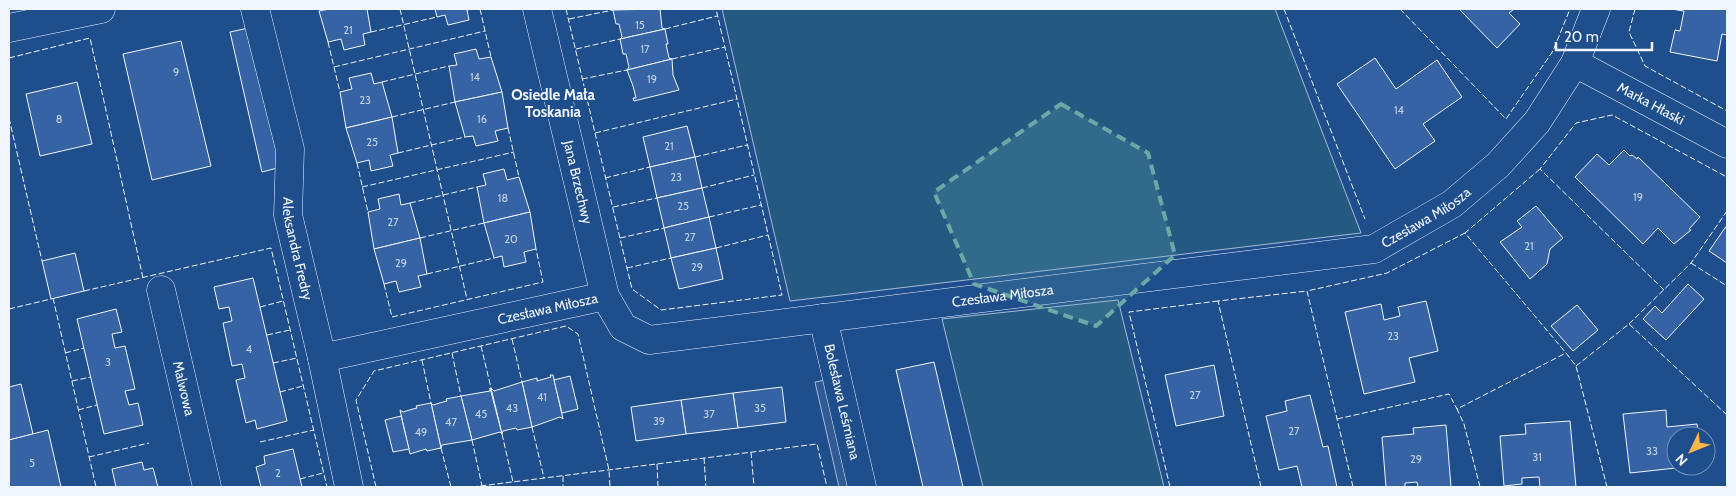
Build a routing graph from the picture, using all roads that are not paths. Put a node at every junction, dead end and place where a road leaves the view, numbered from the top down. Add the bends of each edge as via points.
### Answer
1 (101, 9) edge
2 (255, 9) edge
3 (538, 9) edge
4 (1596, 9) edge
5 (9, 28) edge
6 (1575, 63) junction
7 (1727, 144) edge
8 (161, 290) dead end
9 (605, 296) junction
10 (823, 318) junction
11 (322, 358) junction
12 (207, 487) edge
13 (348, 487) edge
14 (862, 487) edge

1 - 5 street
2 - 11 street, Aleksandra Fredry via 290,149 288,215
3 - 9 street, Jana Brzechwy
4 - 6 street, Czesława Miłosza
6 - 7 street, Marka Hłaski
6 - 10 street, Czesława Miłosza via 1537,122 1498,165 1452,204 1374,249
8 - 12 street, Malwowa
9 - 10 street, Czesława Miłosza via 623,328 649,340
9 - 11 street, Czesława Miłosza
10 - 14 street, Bolesława Leśmiana
11 - 13 street, Aleksandra Fredry

